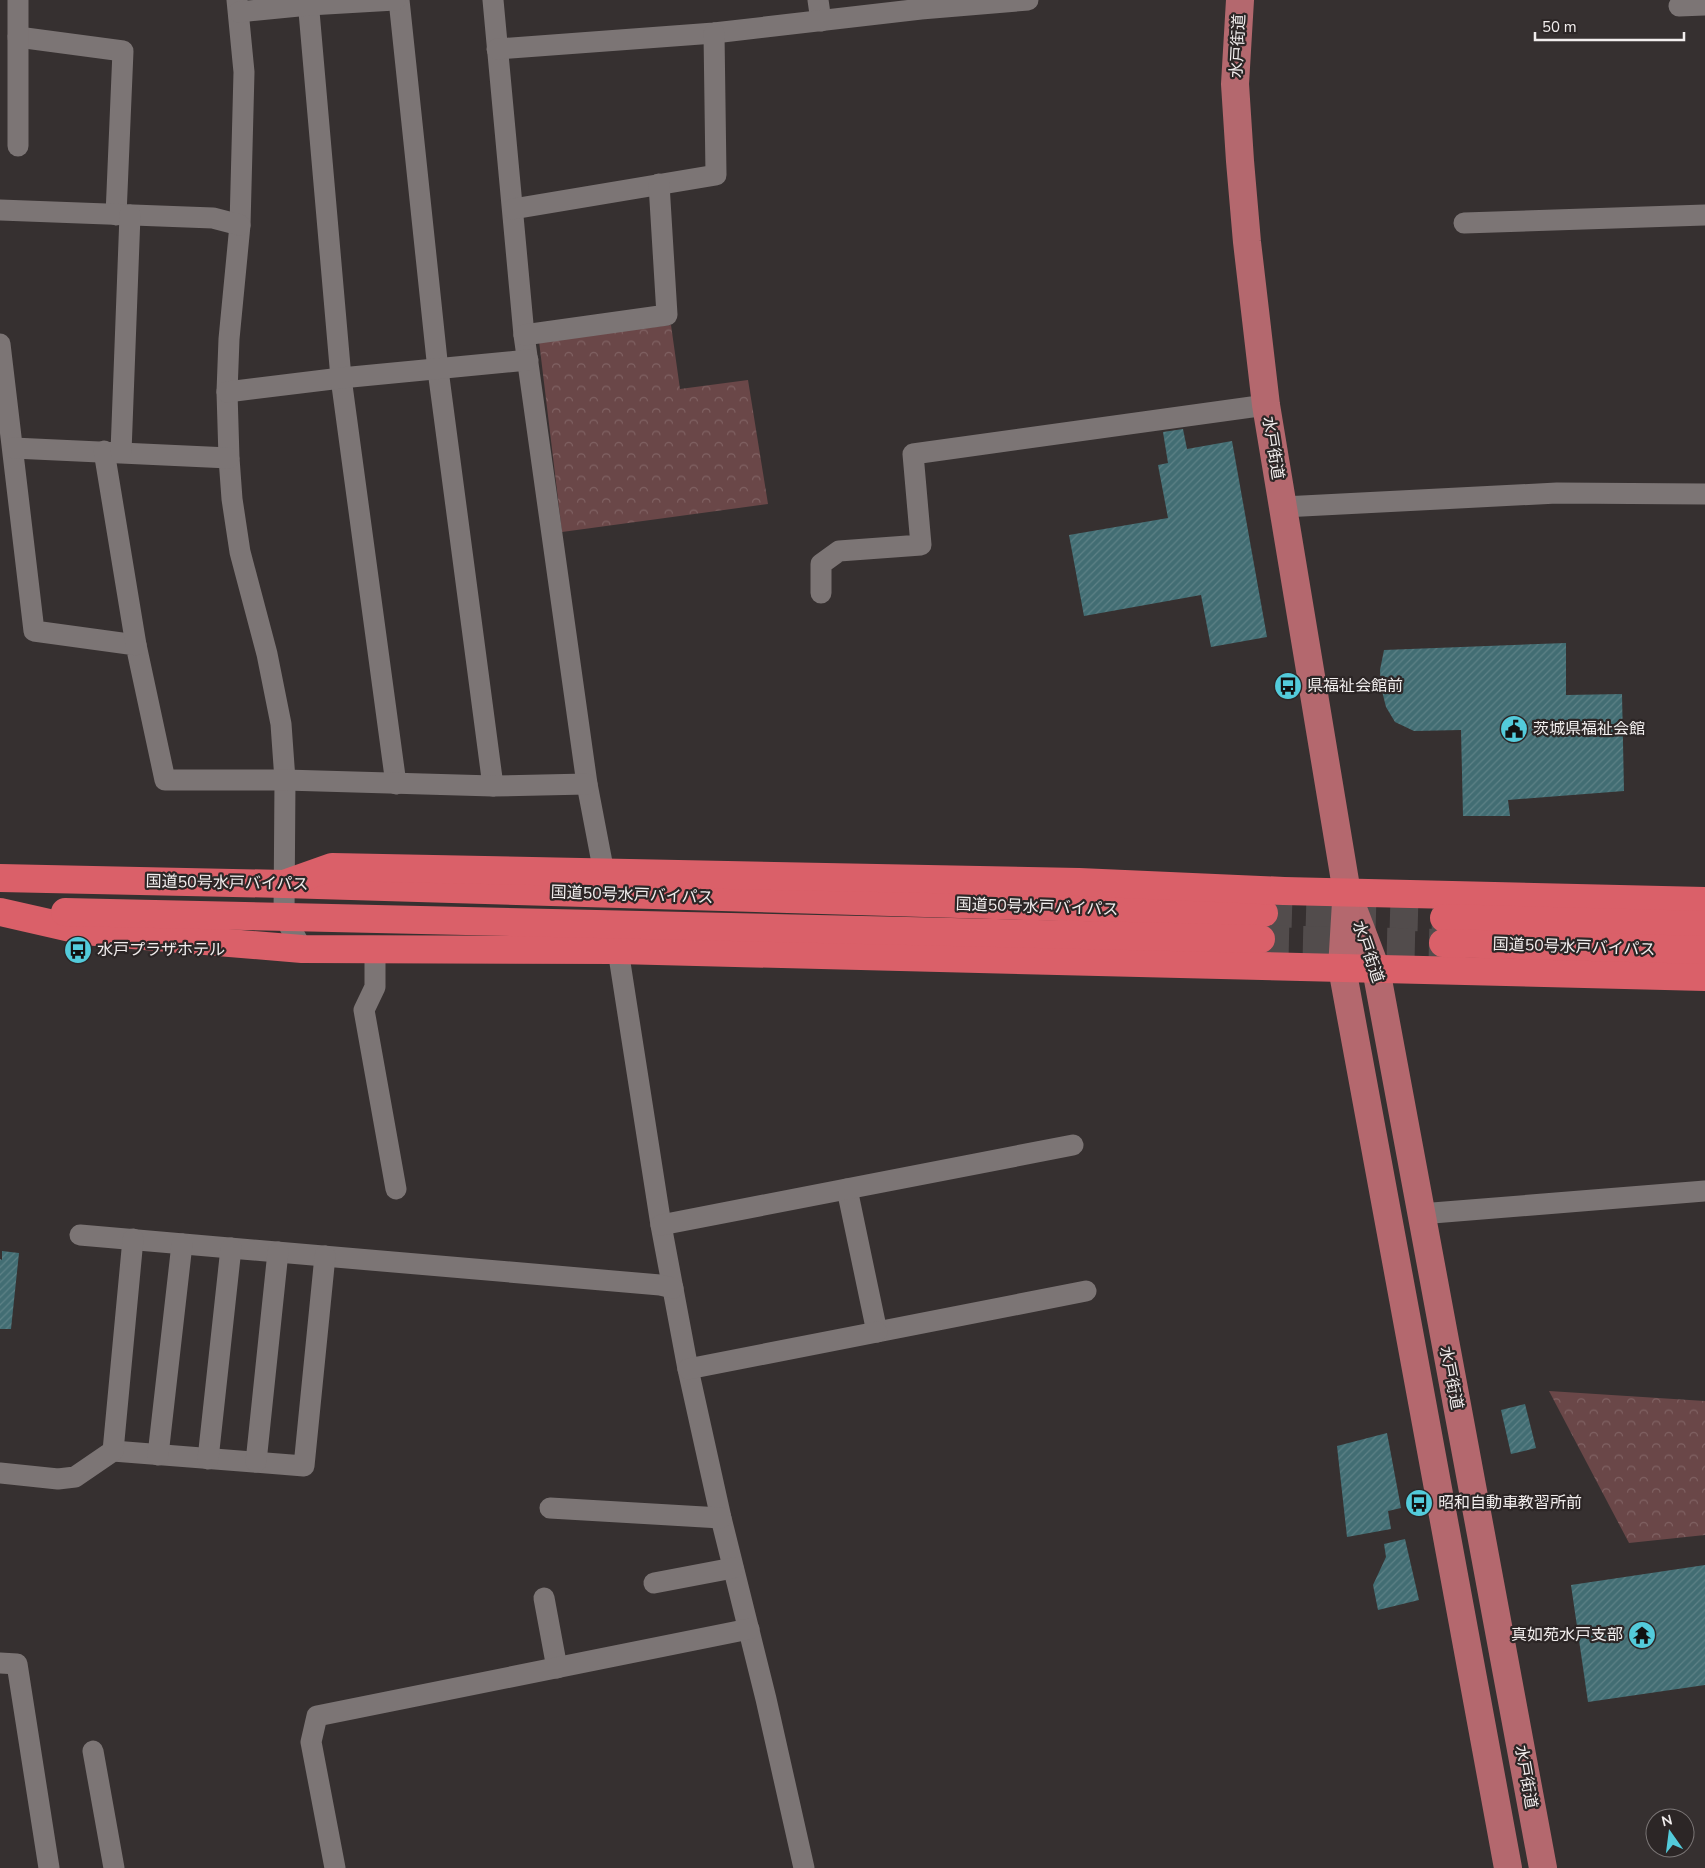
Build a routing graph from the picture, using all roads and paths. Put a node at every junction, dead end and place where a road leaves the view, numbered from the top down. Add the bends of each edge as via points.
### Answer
1 (18, 0) edge
2 (395, 0) edge
3 (399, 0) edge
4 (493, 0) edge
5 (818, 0) edge
6 (1028, 0) edge
7 (1240, 0) edge
8 (309, 3) edge
9 (1705, 5) edge
10 (238, 6) edge
11 (1679, 6) dead end
12 (821, 22) junction
13 (714, 32) junction
14 (18, 37) junction
15 (497, 49) junction
16 (18, 146) dead end
17 (659, 184) junction
18 (513, 209) junction
19 (0, 210) edge
20 (123, 215) junction
21 (1705, 215) edge
22 (1464, 223) dead end
23 (240, 225) junction
24 (524, 335) junction
25 (0, 344) edge
26 (528, 360) junction
27 (438, 370) junction
28 (341, 378) junction
29 (227, 392) junction
30 (1266, 405) junction
31 (5, 420) edge
32 (13, 448) junction
33 (113, 452) junction
34 (229, 458) junction
35 (1705, 494) edge
36 (1283, 508) junction
37 (821, 593) dead end
38 (136, 645) junction
39 (285, 780) junction
40 (396, 784) junction
41 (586, 784) junction
42 (493, 786) junction
43 (604, 873) junction
44 (0, 878) edge
45 (284, 884) junction
46 (1346, 893) junction
47 (1705, 901) edge
48 (0, 912) edge
49 (284, 916) junction
50 (1705, 925) edge
51 (302, 948) junction
52 (375, 949) junction
53 (618, 950) junction
54 (1705, 950) edge
55 (1342, 968) junction
56 (1376, 969) junction
57 (1705, 977) edge
58 (1073, 1145) dead end
59 (847, 1188) junction
60 (396, 1189) dead end
61 (1705, 1191) edge
62 (1420, 1214) junction
63 (660, 1225) junction
64 (80, 1234) dead end
65 (133, 1239) junction
66 (182, 1244) junction
67 (231, 1248) junction
68 (278, 1252) junction
69 (325, 1256) junction
70 (673, 1288) junction
71 (1086, 1291) dead end
72 (877, 1332) junction
73 (688, 1369) junction
74 (113, 1451) junction
75 (158, 1455) junction
76 (208, 1459) junction
77 (256, 1462) junction
78 (0, 1473) edge
79 (550, 1508) dead end
80 (721, 1518) junction
81 (733, 1568) junction
82 (654, 1583) dead end
83 (544, 1598) dead end
84 (749, 1629) junction
85 (0, 1663) edge
86 (557, 1668) junction
87 (93, 1751) dead end
88 (49, 1868) edge
89 (114, 1868) edge
90 (335, 1868) edge
91 (804, 1868) edge
92 (1508, 1868) edge
93 (1543, 1868) edge

1 - 14 street
2 - 8 street
3 - 27 street
4 - 15 street
5 - 12 street
6 - 12 street
7 - 30 main road, 水戸街道 via 1235,84 1247,242
8 - 10 street
8 - 28 street
9 - 11 street
10 - 23 street via 244,72
12 - 13 street
13 - 15 street
13 - 17 street via 716,175
14 - 16 street
14 - 20 street via 123,51
15 - 18 street
17 - 18 street
17 - 24 street via 667,314
18 - 24 street
19 - 20 street
20 - 23 street via 213,218
20 - 33 street
21 - 22 street
23 - 29 street
24 - 26 street
25 - 31 street
26 - 27 street
26 - 41 street
27 - 28 street
27 - 42 street
28 - 29 street
28 - 40 street
29 - 34 street
30 - 36 main road, 水戸街道
30 - 37 street via 913,454 921,545 839,552 821,564
31 - 32 street
32 - 33 street
32 - 38 street via 34,631
33 - 34 street
33 - 38 street
34 - 39 street via 240,552 277,701
35 - 36 street via 1557,493
36 - 46 main road, 水戸街道
38 - 39 street via 165,780
39 - 40 street
39 - 45 street
40 - 42 street
41 - 42 street
41 - 43 street
43 - 45 highway via 332,867
43 - 46 highway via 1079,882
44 - 45 highway, 国道50号水戸バイパス
45 - 49 street
45 - 49 highway, 国道50号水戸バイパス via 1262,926
46 - 47 highway
46 - 55 main road, 水戸街道
46 - 56 main road, 水戸街道
48 - 49 highway, 国道50号水戸バイパス
48 - 51 highway via 84,930
49 - 51 street
50 - 54 highway, 国道50号水戸バイパス via 1443,931
51 - 52 highway
52 - 53 highway
52 - 60 street via 375,987 364,1010
53 - 55 highway
53 - 63 street
55 - 56 highway
55 - 92 main road, 水戸街道
56 - 57 highway
56 - 62 main road, 水戸街道
58 - 59 street
59 - 63 street
59 - 72 street
61 - 62 street
62 - 93 main road, 水戸街道
63 - 70 street
64 - 65 street
65 - 66 street
65 - 74 street
66 - 67 street
66 - 75 street
67 - 68 street
67 - 76 street
68 - 69 street
68 - 77 street
69 - 70 street
69 - 77 street via 304,1466
70 - 73 street
71 - 72 street
72 - 73 street
73 - 80 street
74 - 75 street
74 - 78 street via 75,1477 58,1479
75 - 76 street
76 - 77 street
79 - 80 street
80 - 81 street
81 - 82 street
81 - 84 street
83 - 86 street
84 - 86 street
84 - 91 street
85 - 88 street via 17,1664
86 - 90 street via 317,1716 311,1742
87 - 89 street

